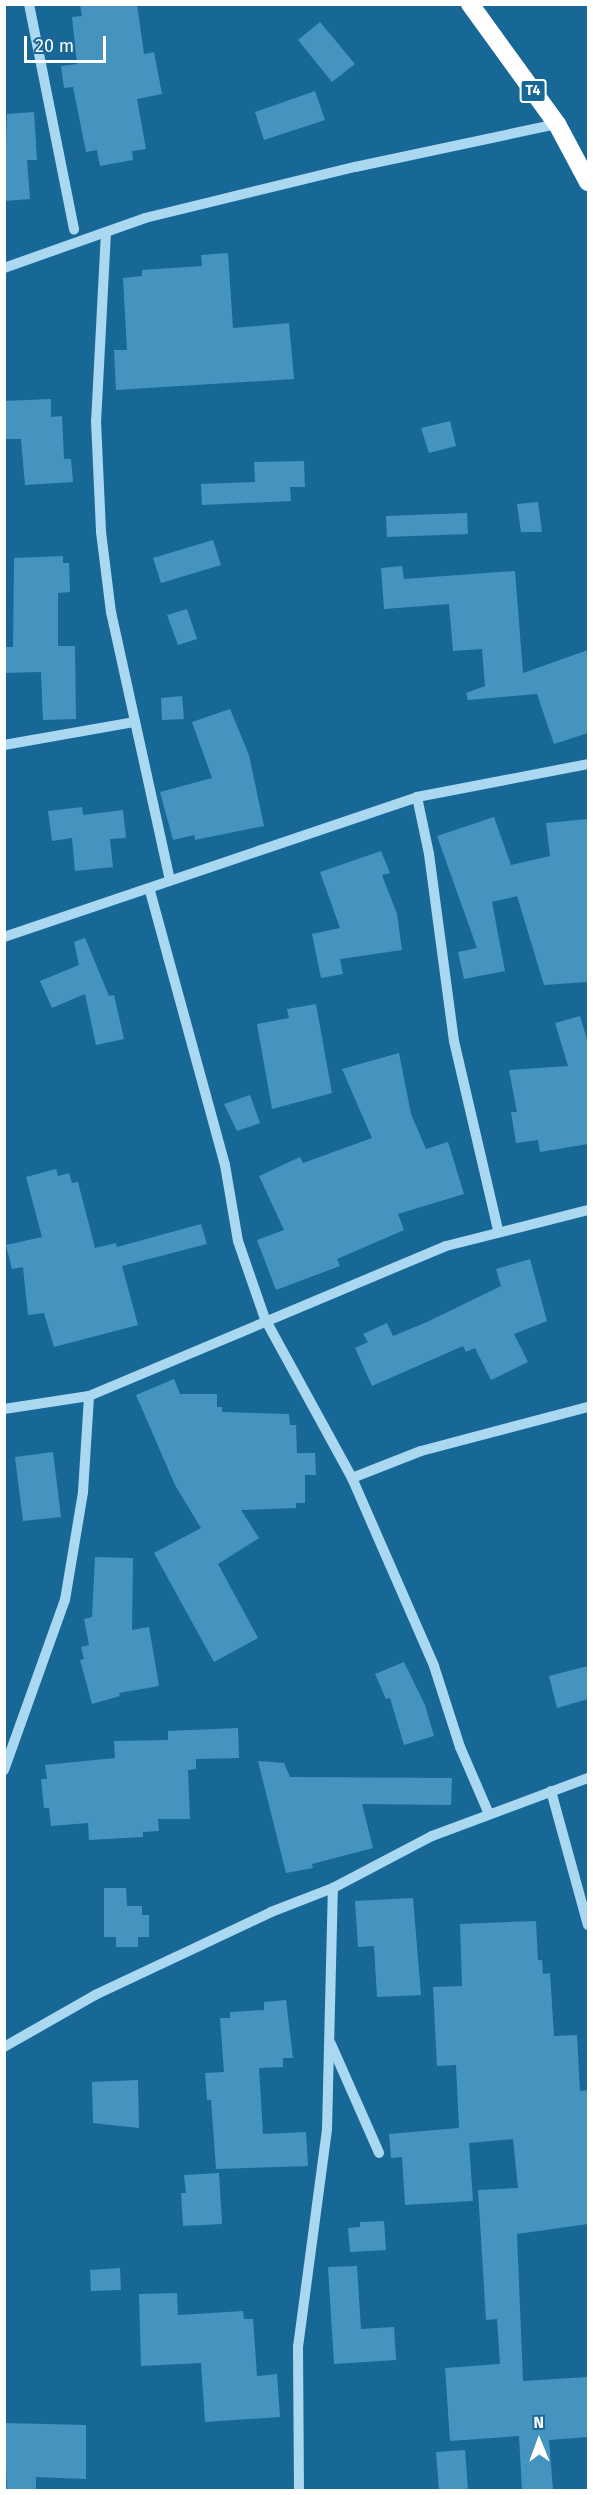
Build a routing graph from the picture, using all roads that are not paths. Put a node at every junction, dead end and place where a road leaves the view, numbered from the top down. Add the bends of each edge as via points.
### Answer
1 (29, 4) edge
2 (470, 4) edge
3 (557, 124) junction
4 (588, 182) edge
5 (74, 230) dead end
6 (106, 232) junction
7 (4, 268) edge
8 (135, 723) junction
9 (4, 745) edge
10 (588, 764) edge
11 (417, 796) junction
12 (170, 881) junction
13 (150, 891) junction
14 (4, 937) edge
15 (588, 1210) edge
16 (498, 1230) junction
17 (265, 1319) junction
18 (89, 1396) junction
19 (588, 1407) edge
20 (4, 1409) edge
21 (352, 1478) junction
22 (4, 1770) edge
23 (588, 1778) edge
24 (551, 1791) junction
25 (489, 1814) junction
26 (333, 1888) junction
27 (588, 1925) edge
28 (330, 2041) junction
29 (4, 2048) edge
30 (379, 2153) dead end
31 (299, 2490) edge

1 - 5 street
2 - 3 highway, T4
3 - 4 highway, T4
3 - 6 street via 355,167 145,218
6 - 7 street
6 - 8 street via 96,421 101,532 111,612
8 - 9 street
8 - 12 street
10 - 11 street
11 - 12 street
11 - 16 street via 429,854 454,1041
12 - 13 street
13 - 14 street
13 - 17 street via 225,1165 238,1241
15 - 16 street
16 - 17 street via 436,1249
17 - 18 street
17 - 21 street
18 - 20 street
18 - 22 street via 83,1492 65,1600
19 - 21 street via 421,1451
21 - 25 street via 434,1666 460,1748
23 - 24 street
24 - 25 street
24 - 27 street
25 - 26 street via 432,1836
26 - 28 street
26 - 29 street via 271,1912 106,1990
28 - 30 street
28 - 31 street via 327,2129 298,2347

